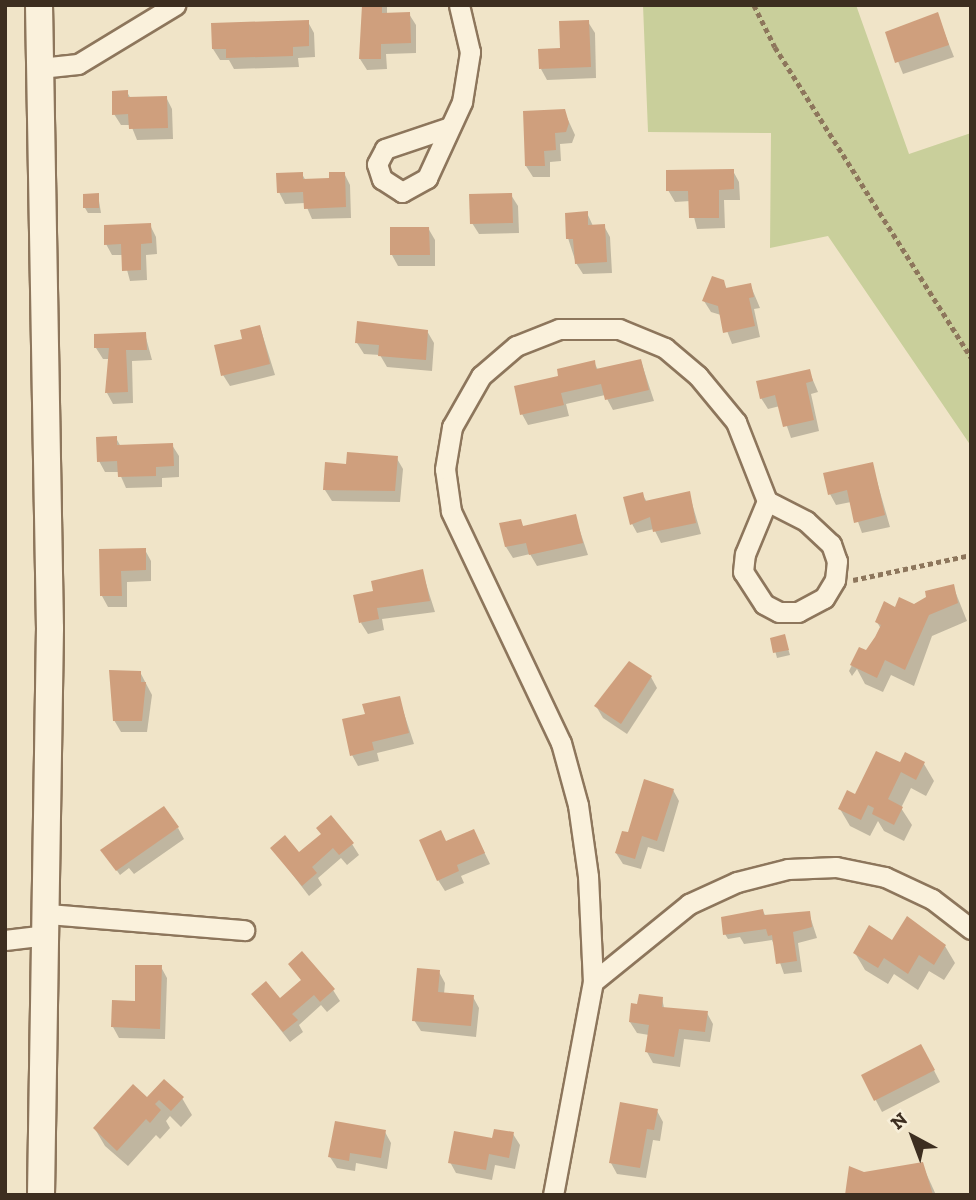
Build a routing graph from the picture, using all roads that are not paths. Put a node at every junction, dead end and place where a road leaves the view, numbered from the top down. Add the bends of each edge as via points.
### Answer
1 (39, 5) edge
2 (175, 5) edge
3 (459, 5) edge
4 (40, 68) junction
5 (450, 127) dead end
6 (767, 501) junction
7 (48, 924) junction
8 (971, 929) edge
9 (244, 930) dead end
10 (5, 940) edge
11 (593, 982) junction
12 (41, 1195) edge
13 (553, 1195) edge

1 - 4 main road
2 - 4 street via 90,58 66,67
3 - 5 street via 469,44 468,77
4 - 7 main road via 50,628
6 - 6 street via 825,536 836,553 835,580 824,598 798,612 779,612 757,598 746,582 743,563
6 - 11 street via 740,432 721,400 665,348 620,329 566,327 516,346 481,376 452,427 445,470 451,511 549,714 573,783 590,899
7 - 9 street
7 - 10 street
7 - 12 main road
8 - 11 street via 932,899 885,877 836,867 788,869 737,882 689,904
11 - 13 street

